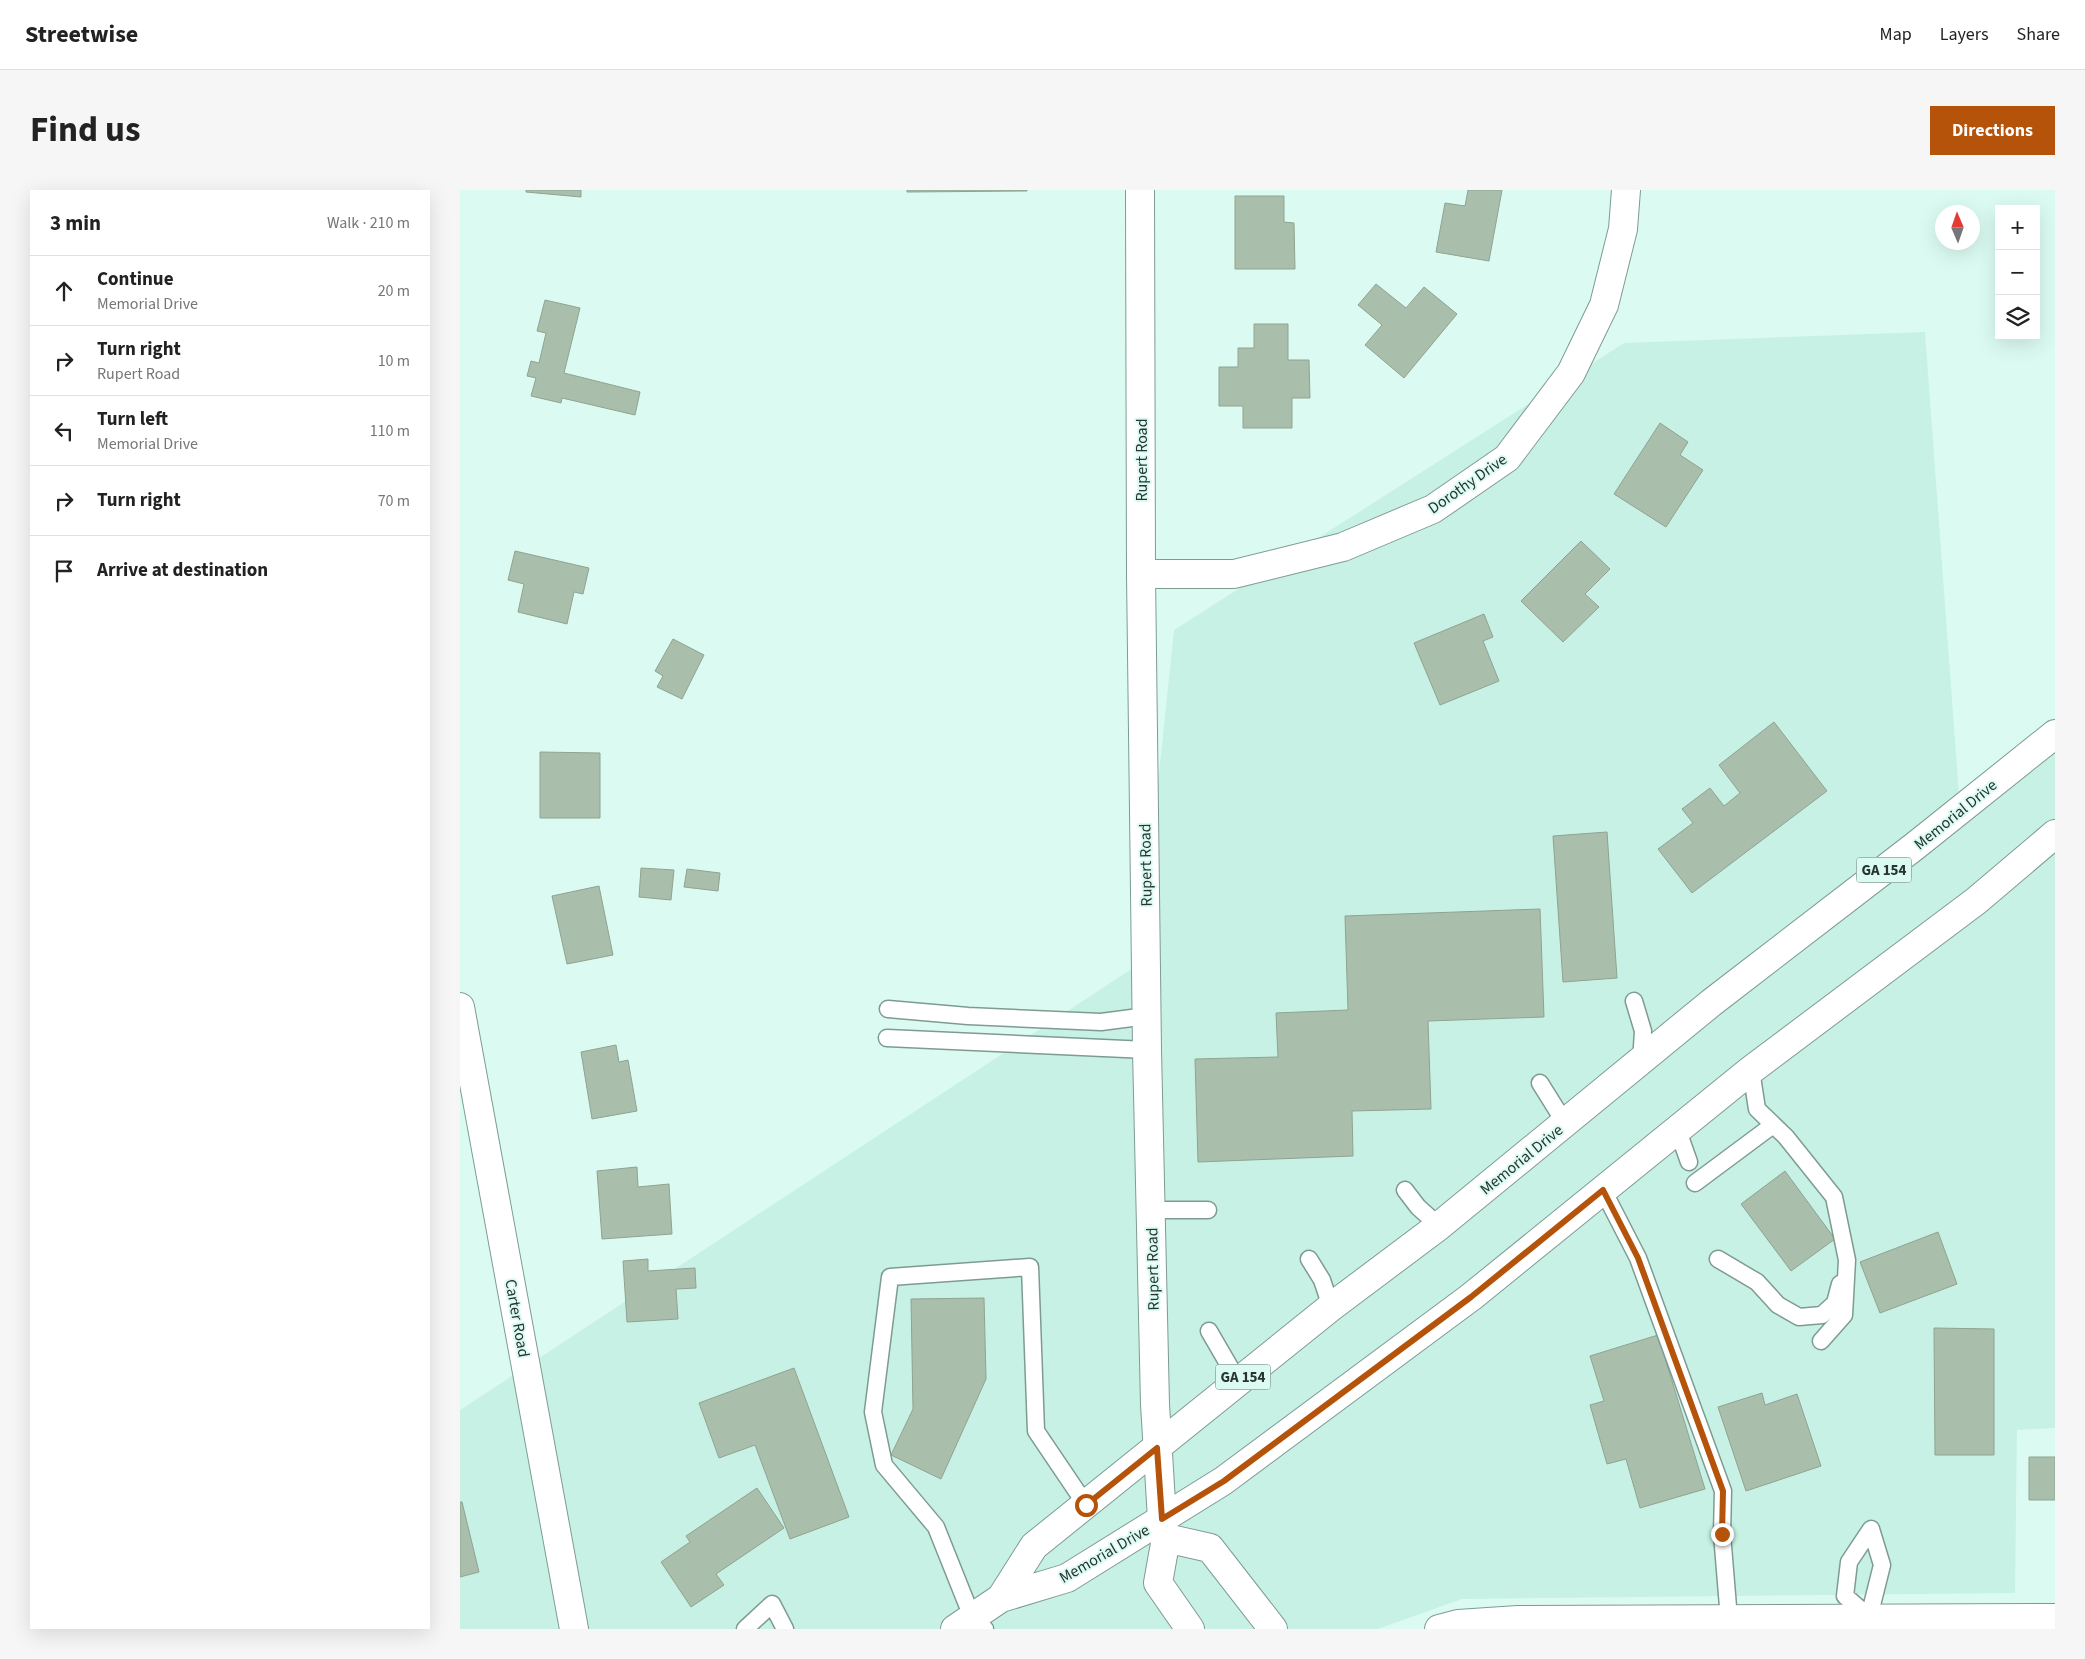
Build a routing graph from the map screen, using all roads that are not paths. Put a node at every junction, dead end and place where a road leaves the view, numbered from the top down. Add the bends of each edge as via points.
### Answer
1 (1140, 190) edge
2 (1626, 190) edge
3 (1141, 574) junction
4 (2055, 734) edge
5 (2055, 834) edge
6 (1634, 1001) dead end
7 (460, 1007) edge
8 (888, 1009) dead end
9 (1147, 1016) junction
10 (887, 1038) dead end
11 (1147, 1050) junction
12 (1641, 1062) junction
13 (1751, 1070) junction
14 (1540, 1083) dead end
15 (1565, 1123) junction
16 (1773, 1126) junction
17 (1678, 1130) junction
18 (1689, 1162) dead end
19 (1694, 1184) dead end
20 (1405, 1190) dead end
21 (1603, 1190) junction
22 (1151, 1210) junction
23 (1208, 1210) dead end
24 (1439, 1226) junction
25 (1309, 1259) dead end
26 (1718, 1259) dead end
27 (1847, 1260) junction
28 (1331, 1307) junction
29 (1209, 1331) dead end
30 (1820, 1341) dead end
31 (1238, 1381) junction
32 (1157, 1448) junction
33 (1086, 1505) junction
34 (1164, 1529) junction
35 (1001, 1598) junction
36 (2055, 1618) edge
37 (1729, 1619) junction
38 (1548, 1624) edge
39 (971, 1625) edge
40 (1451, 1628) edge
41 (574, 1629) edge
42 (745, 1629) edge
43 (785, 1629) edge
44 (1190, 1629) edge
45 (1273, 1629) edge

1 - 3 street, Rupert Road
2 - 3 street, Dorothy Drive via 1623,229 1604,305 1571,373 1507,458 1433,509 1343,547 1234,574
3 - 9 street, Rupert Road
4 - 12 street, Memorial Drive / GA 154 via 1711,1003
5 - 13 street, Memorial Drive / GA 154 via 1976,902
6 - 12 lane via 1643,1031
7 - 41 street, Carter Road
8 - 9 lane via 1101,1022
9 - 11 street, Rupert Road
10 - 11 lane
11 - 22 street, Rupert Road
12 - 15 street, Memorial Drive / GA 154
13 - 16 lane via 1757,1109
13 - 17 street, Memorial Drive / GA 154
14 - 15 lane
15 - 24 street, Memorial Drive / GA 154
16 - 19 lane
16 - 27 lane via 1834,1197
17 - 18 lane
17 - 21 street, Memorial Drive / GA 154
20 - 24 lane
21 - 34 street, Memorial Drive / GA 154 via 1471,1297
21 - 37 lane via 1638,1258 1723,1491 1722,1534
22 - 23 lane
22 - 32 street, Rupert Road
24 - 28 street, Memorial Drive / GA 154
25 - 28 lane via 1322,1280
26 - 27 lane via 1757,1282 1778,1305 1799,1317 1822,1315 1835,1302
27 - 30 lane via 1844,1315
28 - 31 street, Memorial Drive / GA 154
29 - 31 lane
31 - 32 street, Memorial Drive / GA 154
32 - 33 street, Memorial Drive / GA 154
32 - 34 street, Rupert Road
33 - 35 street, Memorial Drive / GA 154 via 1034,1546
33 - 39 lane via 1036,1431 1030,1267 890,1278 873,1412 884,1465 936,1527
34 - 35 street, Memorial Drive / GA 154 via 1067,1578
34 - 44 street, Rupert Road via 1158,1582
34 - 45 street via 1210,1548
35 - 39 street, Memorial Drive / GA 154
36 - 37 street
37 - 38 street
38 - 40 street
42 - 43 lane via 772,1604

